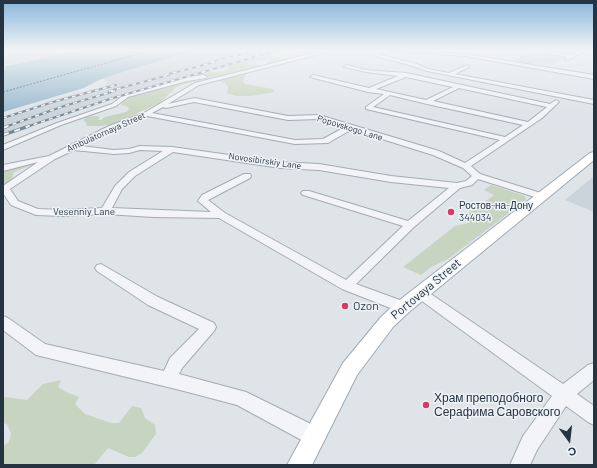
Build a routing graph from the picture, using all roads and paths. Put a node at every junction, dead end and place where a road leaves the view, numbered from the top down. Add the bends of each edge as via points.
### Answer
1 (245, 72) edge
2 (374, 72) edge
3 (438, 72) edge
4 (455, 72) edge
5 (570, 72) edge
6 (450, 74) junction
7 (406, 75) junction
8 (314, 77) dead end
9 (594, 77) edge
10 (212, 79) junction
11 (458, 86) junction
12 (368, 90) junction
13 (388, 94) junction
14 (562, 96) junction
15 (427, 102) junction
16 (594, 102) edge
17 (552, 106) junction
18 (159, 107) junction
19 (146, 114) junction
20 (529, 124) junction
21 (351, 128) junction
22 (506, 139) junction
23 (72, 146) junction
24 (3, 148) edge
25 (172, 149) junction
26 (594, 154) edge
27 (52, 157) junction
28 (466, 166) junction
29 (3, 168) edge
30 (247, 176) dead end
31 (477, 176) junction
32 (458, 186) junction
33 (4, 189) edge
34 (306, 193) dead end
35 (541, 196) junction
36 (106, 210) junction
37 (220, 215) junction
38 (410, 225) junction
39 (101, 268) dead end
40 (347, 286) junction
41 (420, 293) junction
42 (403, 307) junction
43 (3, 322) edge
44 (594, 370) edge
45 (168, 380) junction
46 (564, 394) junction
47 (594, 416) edge
48 (314, 436) junction
49 (299, 465) edge
50 (520, 465) edge

1 - 10 street, Ambulatornaya Street
2 - 7 street
3 - 6 street
4 - 6 street
5 - 9 street
6 - 14 street
7 - 11 street
7 - 12 street
8 - 12 street
10 - 18 street, Ambulatornaya Street via 188,88
10 - 24 street, Ambulatornaya Street via 187,79 126,96 114,105
11 - 15 street
11 - 17 street
12 - 13 street
13 - 15 street
13 - 22 street via 368,108
14 - 16 street
14 - 17 street
15 - 20 street
17 - 20 street
18 - 19 street, Ambulatornaya Street
18 - 21 street, Popovskogo Lane via 194,100 288,118 319,117
19 - 21 street via 294,142 326,141
19 - 23 street, Ambulatornaya Street
20 - 22 street
21 - 28 street, Popovskogo Lane via 436,153
22 - 28 street
23 - 25 street, Novosibirskiy Lane via 114,152 140,148
23 - 27 street, Ambulatornaya Street
25 - 32 street, Novosibirskiy Lane via 280,165 320,167 390,179
25 - 36 street via 132,174 118,188
26 - 35 main road, Portovaya Street
27 - 29 street
27 - 33 street, Ambulatornaya Street
28 - 31 street, Popovskogo Lane
30 - 37 street, Vesenniy Lane via 202,200
31 - 32 street via 469,183
31 - 35 street
32 - 38 street
33 - 36 street, Vesenniy Lane via 14,203 36,212 62,214
34 - 38 street
35 - 41 main road, Portovaya Street
36 - 37 street, Vesenniy Lane
37 - 40 street, Vesenniy Lane
38 - 40 street
39 - 45 street via 152,301 209,327 176,363
40 - 42 street, Vesenniy Lane
41 - 42 main road, Portovaya Street
41 - 46 street
42 - 48 main road, Portovaya Street via 369,343 350,369
43 - 45 street via 41,350
44 - 46 street
45 - 48 street via 240,398
46 - 47 street
46 - 50 street via 530,443
48 - 49 main road, Portovaya Street

